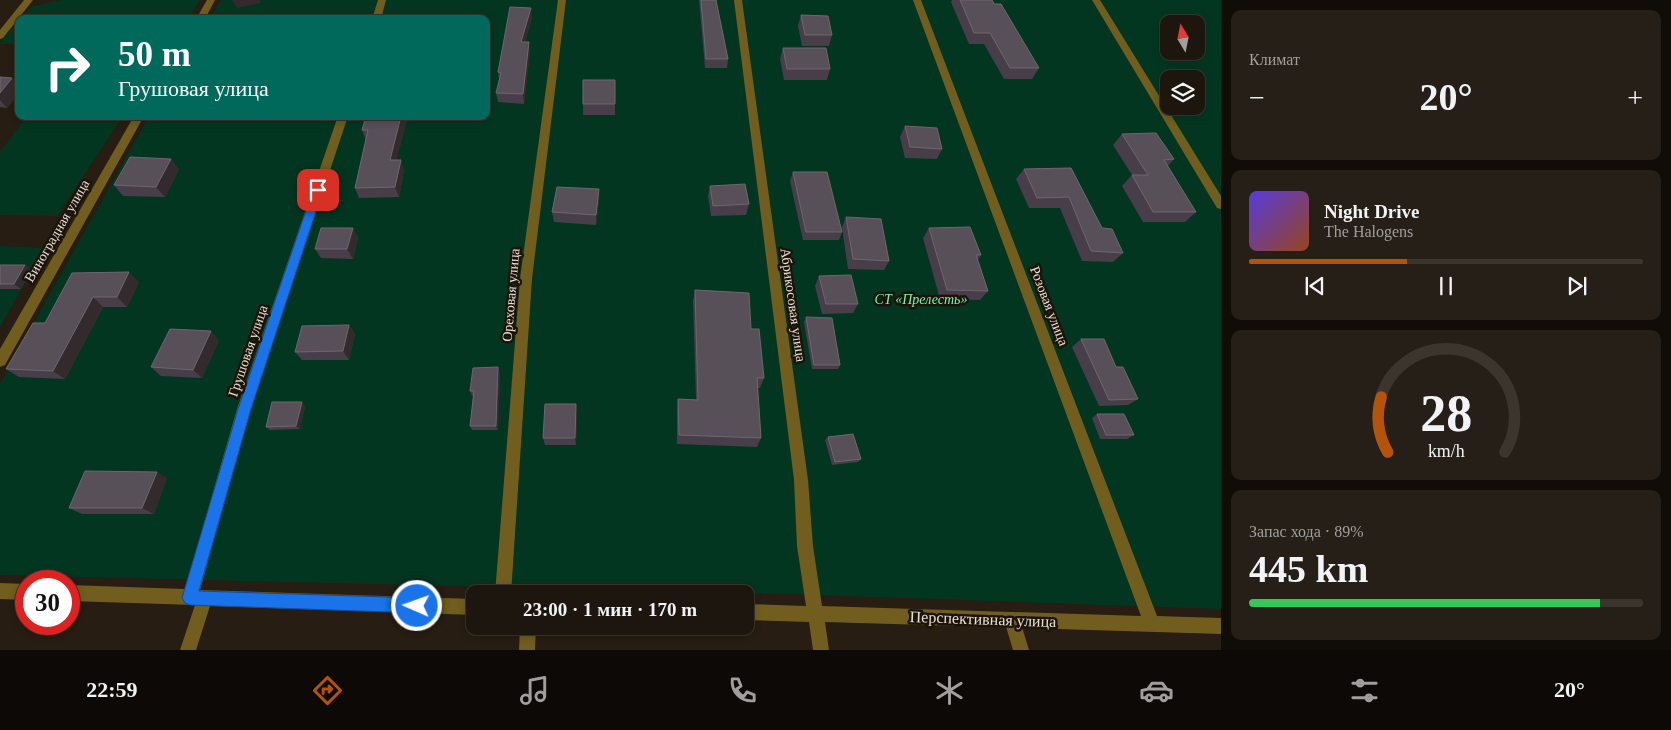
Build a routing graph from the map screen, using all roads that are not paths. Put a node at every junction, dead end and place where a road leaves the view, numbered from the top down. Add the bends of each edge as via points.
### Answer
1 (29, 0) edge
2 (212, 0) edge
3 (382, 0) edge
4 (562, 0) edge
5 (738, 0) edge
6 (917, 0) edge
7 (1096, 0) edge
8 (17, 15) edge
9 (203, 15) edge
10 (377, 15) edge
11 (15, 17) edge
12 (0, 36) edge
13 (138, 120) edge
14 (342, 120) edge
15 (1221, 205) edge
16 (0, 361) edge
17 (504, 585) edge
18 (0, 591) edge
19 (15, 592) edge
20 (80, 593) edge
21 (197, 598) junction
22 (466, 607) edge
23 (754, 612) edge
24 (816, 614) junction
25 (1012, 620) junction
26 (1152, 624) junction
27 (1221, 626) edge
28 (528, 635) edge
29 (188, 650) edge
30 (527, 650) edge
31 (821, 650) edge
32 (1021, 650) edge

1 - 8 street
2 - 9 street
3 - 10 street
4 - 17 street, Ореховая улица via 526,278
5 - 24 street, Абрикосовая улица
6 - 26 street, Розовая улица
7 - 15 street
11 - 12 street
13 - 16 street, Виноградная улица
14 - 21 street, Грушовая улица via 244,409
18 - 19 street
20 - 21 street
21 - 22 street
21 - 29 street, Грушовая улица
23 - 24 street, Перспективная улица
24 - 25 street, Перспективная улица
24 - 31 street, Абрикосовая улица
25 - 26 street, Перспективная улица
25 - 32 street
26 - 27 street, Перспективная улица
28 - 30 street

